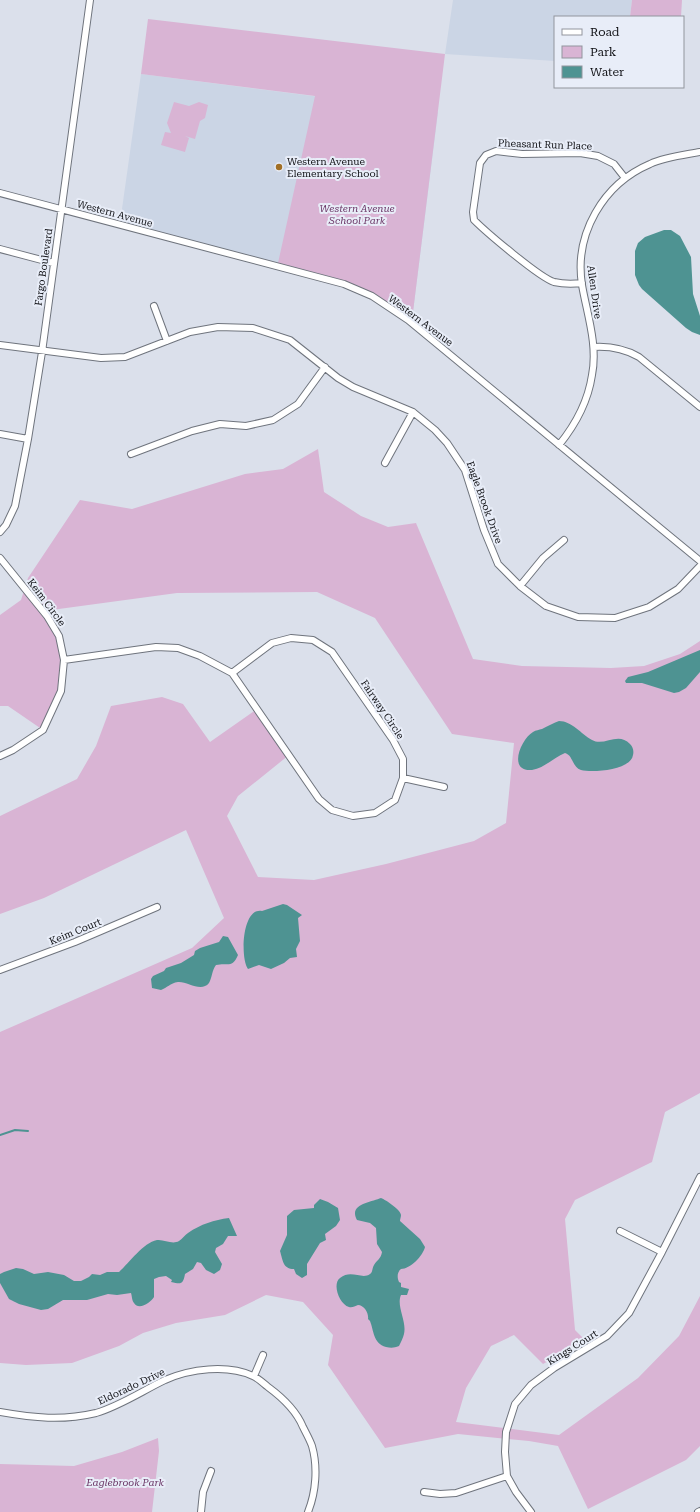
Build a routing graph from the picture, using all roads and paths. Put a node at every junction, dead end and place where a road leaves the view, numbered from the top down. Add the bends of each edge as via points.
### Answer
1 (90, 0) edge
2 (700, 152) edge
3 (625, 178) junction
4 (0, 192) edge
5 (61, 209) junction
6 (0, 249) edge
7 (53, 263) junction
8 (582, 283) junction
9 (154, 306) dead end
10 (167, 341) junction
11 (0, 345) edge
12 (594, 347) junction
13 (42, 352) junction
14 (325, 367) junction
15 (700, 408) edge
16 (413, 412) junction
17 (0, 434) edge
18 (28, 439) junction
19 (558, 445) junction
20 (131, 454) dead end
21 (385, 463) dead end
22 (0, 532) edge
23 (564, 540) dead end
24 (0, 558) edge
25 (700, 561) edge
26 (700, 566) edge
27 (520, 586) junction
28 (64, 660) junction
29 (232, 673) junction
30 (0, 756) edge
31 (402, 778) junction
32 (444, 787) dead end
33 (157, 907) dead end
34 (0, 970) edge
35 (700, 1178) edge
36 (620, 1231) dead end
37 (662, 1252) junction
38 (263, 1355) dead end
39 (254, 1376) junction
40 (0, 1412) edge
41 (211, 1471) dead end
42 (507, 1476) junction
43 (424, 1492) dead end
44 (201, 1512) edge
45 (308, 1512) edge
46 (531, 1512) edge

1 - 5 street, Fargo Boulevard
2 - 3 street, Allen Drive via 652,163
3 - 8 street, Allen Drive via 610,191 595,211 585,238 581,263
3 - 8 street, Pheasant Run Place via 614,164 598,156 580,153 522,154 496,151 486,155 480,163 474,220 553,282
4 - 5 street, Western Avenue
5 - 7 street, Fargo Boulevard
5 - 19 street, Western Avenue via 344,284 372,296 408,320
6 - 7 street
7 - 13 street, Fargo Boulevard
8 - 12 street, Allen Drive
9 - 10 street
10 - 13 street, Eagle Brook Drive via 125,357 101,358
10 - 14 street, Eagle Brook Drive via 190,332 218,327 253,328 290,340
11 - 13 street, Eagle Brook Drive
12 - 15 street via 614,347 631,352
12 - 19 street, Allen Drive via 593,374 586,400 575,423
13 - 18 street, Fargo Boulevard
14 - 16 street, Eagle Brook Drive via 353,387
14 - 20 street via 298,404 273,420 246,426 220,424
16 - 21 street
16 - 27 street, Eagle Brook Drive via 435,430 458,458 465,470 498,564
17 - 18 street
18 - 22 street, Fargo Boulevard via 15,506
19 - 25 street, Western Avenue
23 - 27 street via 543,558
24 - 28 street, Keim Circle via 47,616 59,636
26 - 27 street, Eagle Brook Drive via 678,589 649,607 615,618 578,618 546,606
28 - 29 street, Fairway Circle via 156,647 178,648
28 - 30 street, Keim Circle via 61,691 43,730
29 - 31 street, Fairway Circle via 319,799 332,810 353,816 375,813 395,800
29 - 31 street, Fairway Circle via 272,643 291,638 313,640 332,652 393,740 403,759
31 - 32 street
33 - 34 street, Keim Court
35 - 37 street, Kings Court
36 - 37 street
37 - 42 street, Kings Court via 629,1314 607,1336 531,1385 516,1404 506,1432
38 - 39 street
39 - 40 street, Eldorado Drive via 225,1370 194,1370 166,1380 111,1408 59,1419
39 - 45 street, Eldorado Drive via 284,1399 300,1419 312,1446 316,1474 312,1503
41 - 44 street via 203,1492
42 - 43 street via 456,1493
42 - 46 street, Kings Court

